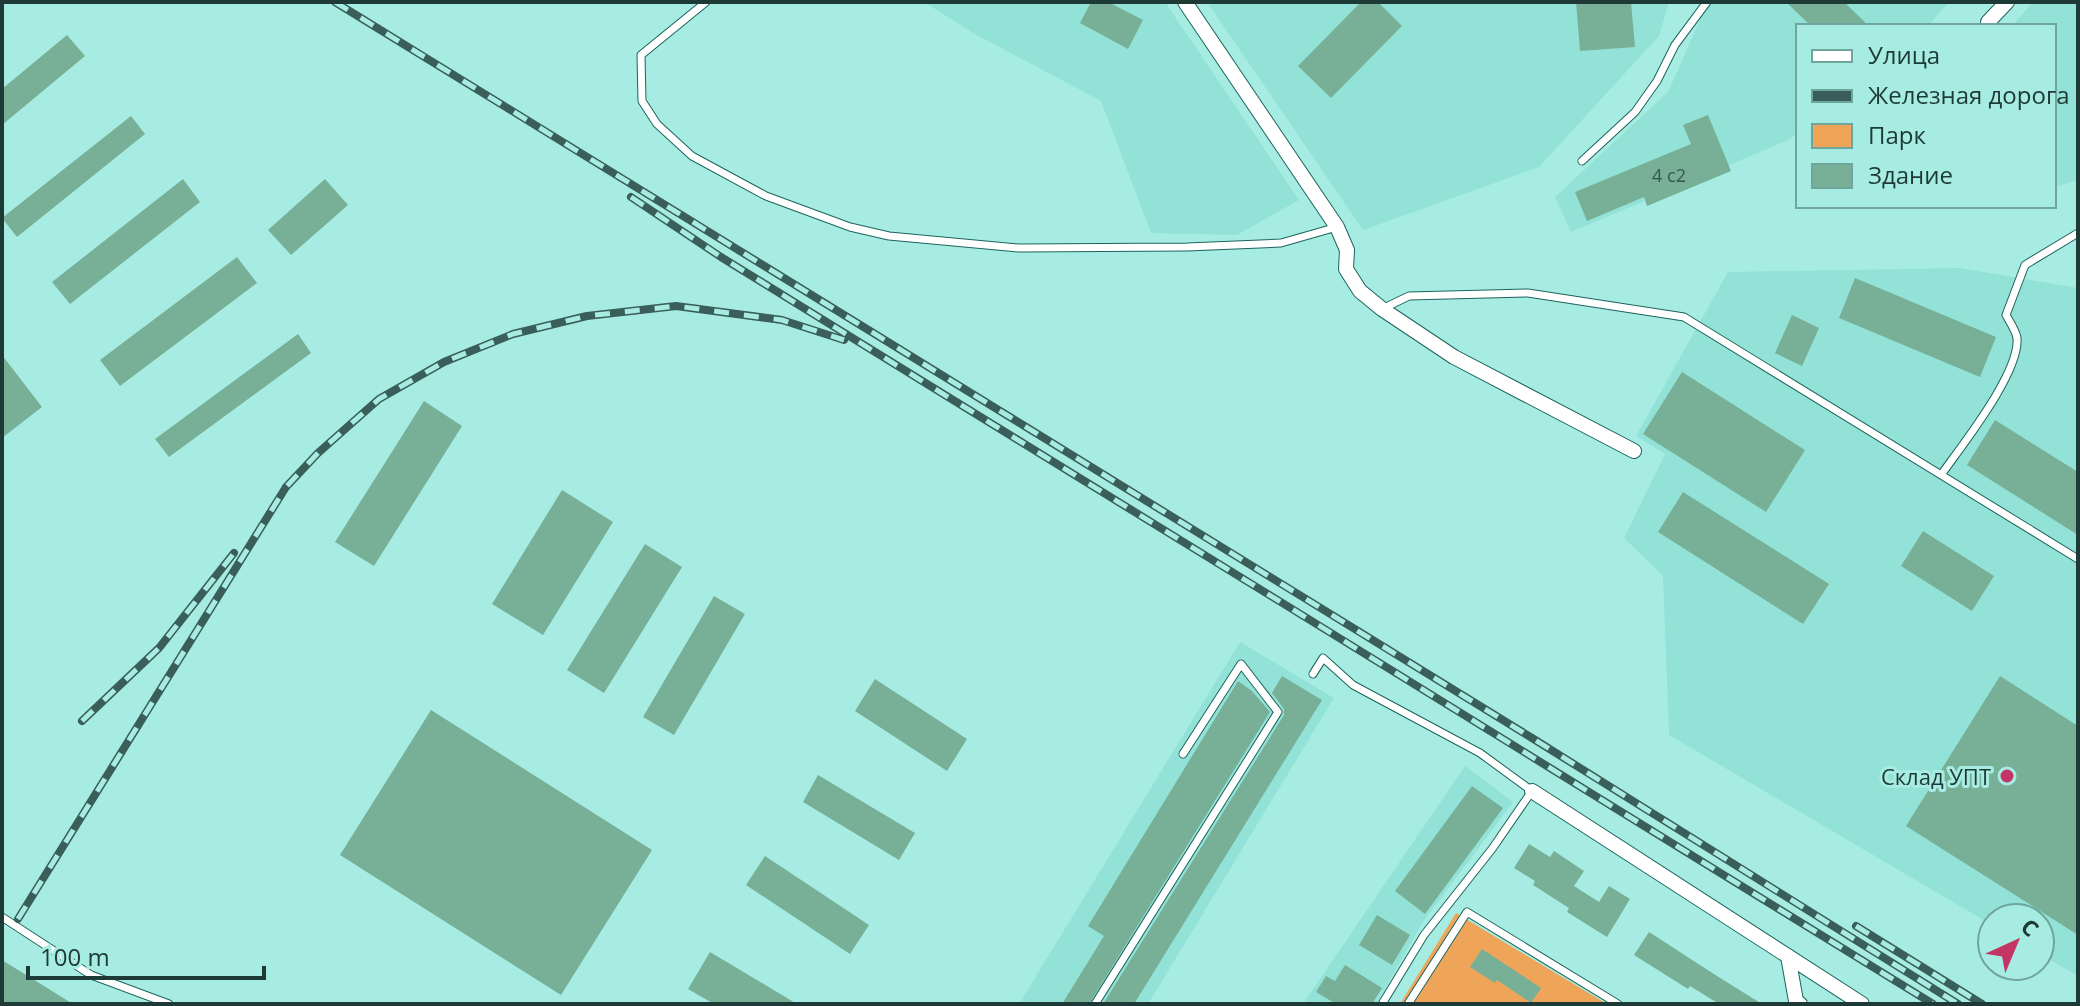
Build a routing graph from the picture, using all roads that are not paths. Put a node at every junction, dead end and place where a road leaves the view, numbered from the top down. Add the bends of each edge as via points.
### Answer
1 (706, 2) edge
2 (1185, 2) edge
3 (1707, 2) edge
4 (2007, 2) edge
5 (1988, 22) dead end
6 (1582, 161) dead end
7 (1337, 227) junction
8 (2078, 233) edge
9 (1382, 309) junction
10 (1634, 451) dead end
11 (1941, 475) junction
12 (2078, 559) edge
13 (1313, 674) dead end
14 (1183, 754) dead end
15 (1532, 791) junction
16 (2, 917) edge
17 (1788, 956) junction
18 (169, 1004) edge
19 (1095, 1004) edge
20 (1382, 1004) edge
21 (1408, 1004) edge
22 (1618, 1004) edge
23 (1800, 1004) edge
24 (1862, 1004) edge

1 - 7 lane via 641,55 642,101 657,124 692,156 766,196 850,227 889,236 1019,248 1281,243
2 - 7 street
3 - 6 lane via 1635,112
4 - 5 street
7 - 9 street via 1347,250 1346,269 1360,291
8 - 11 lane via 2025,265 2006,315 2017,336 2016,358
9 - 10 street via 1454,357
9 - 11 lane via 1409,296 1528,293 1684,317
11 - 12 lane
13 - 15 lane via 1323,658 1353,685 1480,753
14 - 19 lane via 1241,664 1278,712
15 - 17 street
15 - 20 lane via 1424,935
16 - 18 lane via 91,975
17 - 23 street
17 - 24 street
21 - 22 lane via 1467,912

